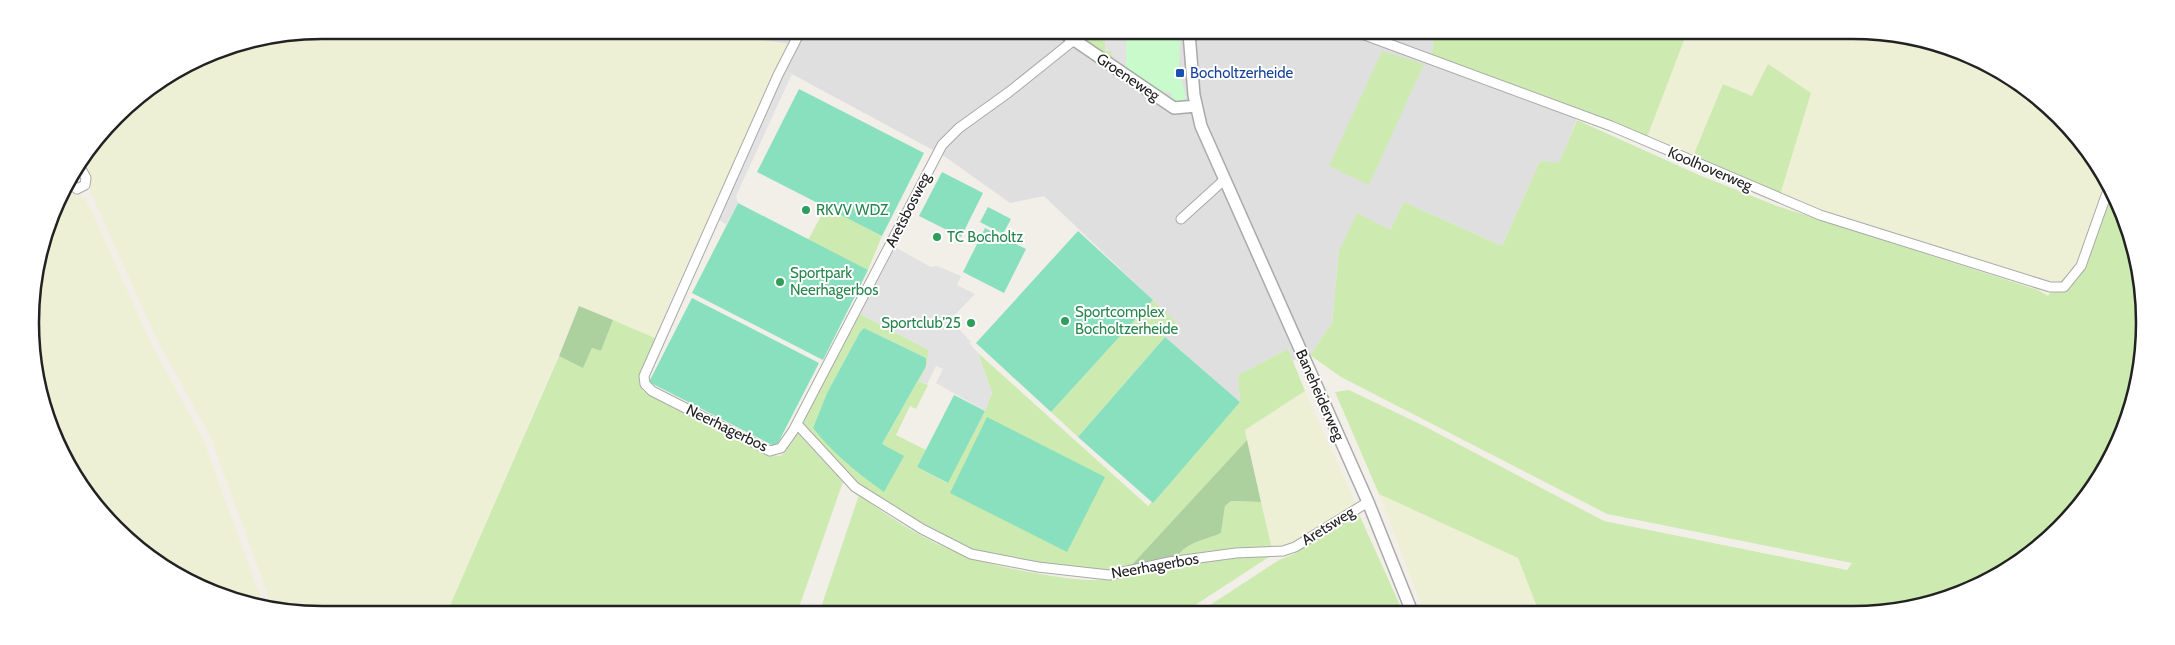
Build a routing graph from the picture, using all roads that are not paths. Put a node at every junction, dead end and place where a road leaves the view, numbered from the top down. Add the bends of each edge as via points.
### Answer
1 (796, 39) edge
2 (1066, 39) edge
3 (1073, 39) edge
4 (1190, 39) edge
5 (1375, 39) edge
6 (1196, 106) junction
7 (83, 172) edge
8 (1224, 180) junction
9 (74, 186) edge
10 (2106, 195) edge
11 (1181, 219) dead end
12 (797, 424) junction
13 (1368, 502) junction
14 (1288, 549) joint
15 (1410, 606) edge

1 - 12 street, Neerhagerbos via 644,380 649,390 770,451 783,447
2 - 12 street, Aretsbosweg via 1009,92 959,128 942,145
3 - 6 street, Groeneweg via 1174,108
4 - 6 street, Baneheiderweg
5 - 10 street, Koolhoverweg via 1610,126 1820,215 2044,286 2064,287 2081,266
6 - 8 street, Baneheiderweg
7 - 9 street via 86,178 84,187
8 - 11 street
8 - 13 street, Baneheiderweg
12 - 14 street, Neerhagerbos via 855,487 922,529 971,554 1038,568 1109,575 1169,562
13 - 14 street, Aretsweg
13 - 15 street, Baneheiderweg

